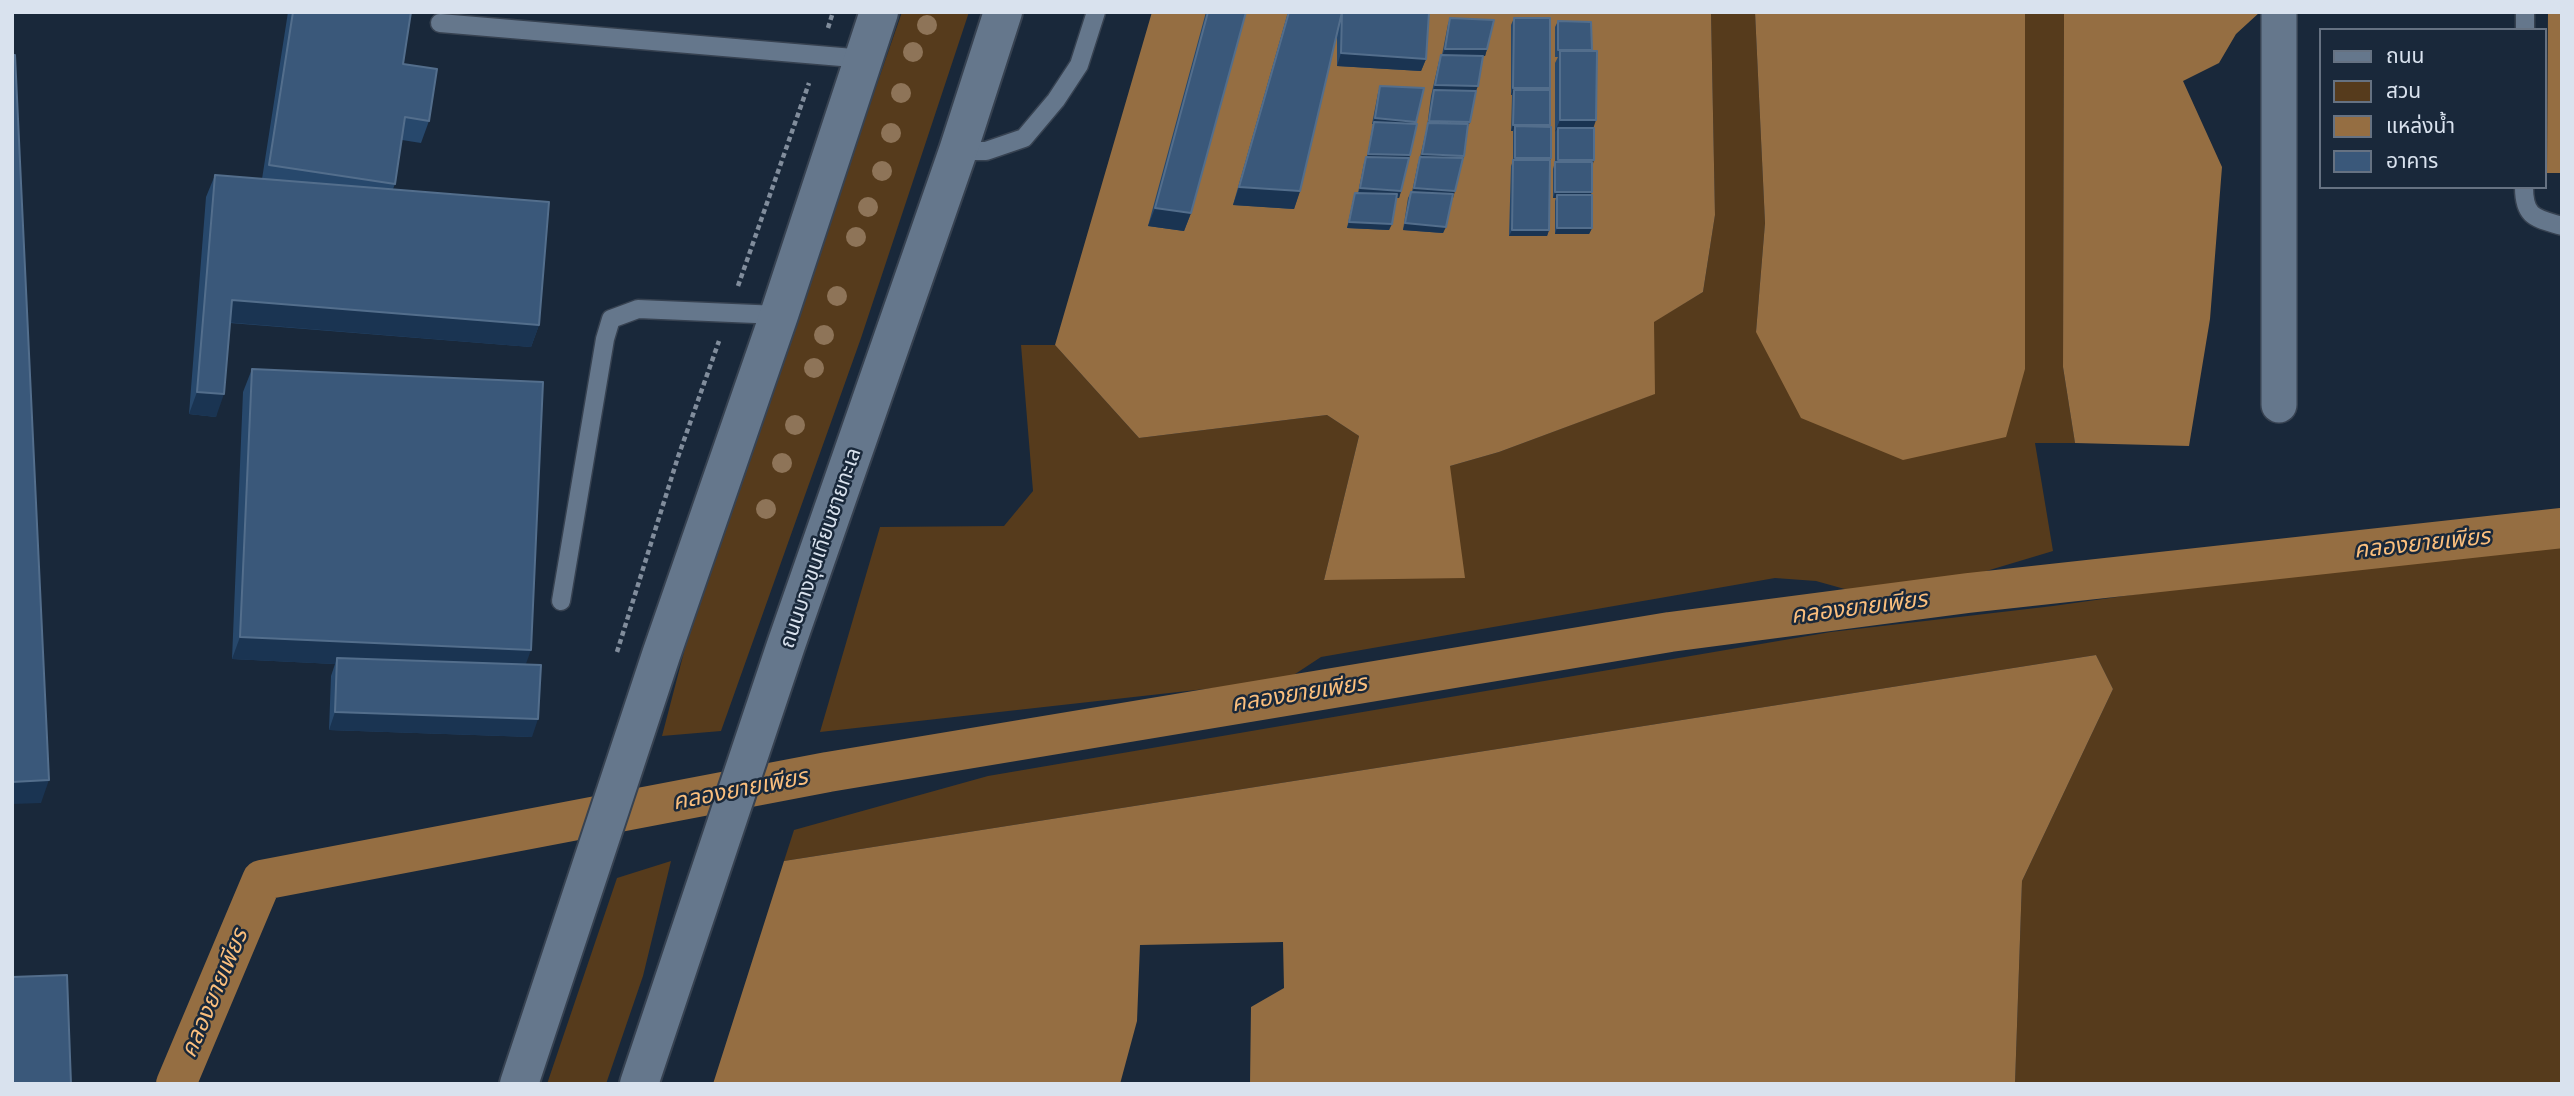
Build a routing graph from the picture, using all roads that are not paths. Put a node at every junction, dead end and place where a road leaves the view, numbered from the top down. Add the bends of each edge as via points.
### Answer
1 (880, 12) edge
2 (1003, 12) edge
3 (1096, 12) edge
4 (2279, 12) edge
5 (440, 23) dead end
6 (865, 59) junction
7 (958, 151) junction
8 (2524, 189) edge
9 (2562, 226) edge
10 (779, 315) junction
11 (2279, 405) dead end
12 (561, 601) dead end
13 (519, 1084) edge
14 (639, 1084) edge

1 - 6 main road
2 - 7 main road, ถนนบางขุนเทียนชายทะเล
3 - 7 lane via 1079,65 1024,138 986,151
4 - 11 street
5 - 6 lane
6 - 10 main road
7 - 14 main road, ถนนบางขุนเทียนชายทะเล
8 - 9 lane via 2531,214
10 - 12 lane via 638,309 611,318
10 - 13 main road

